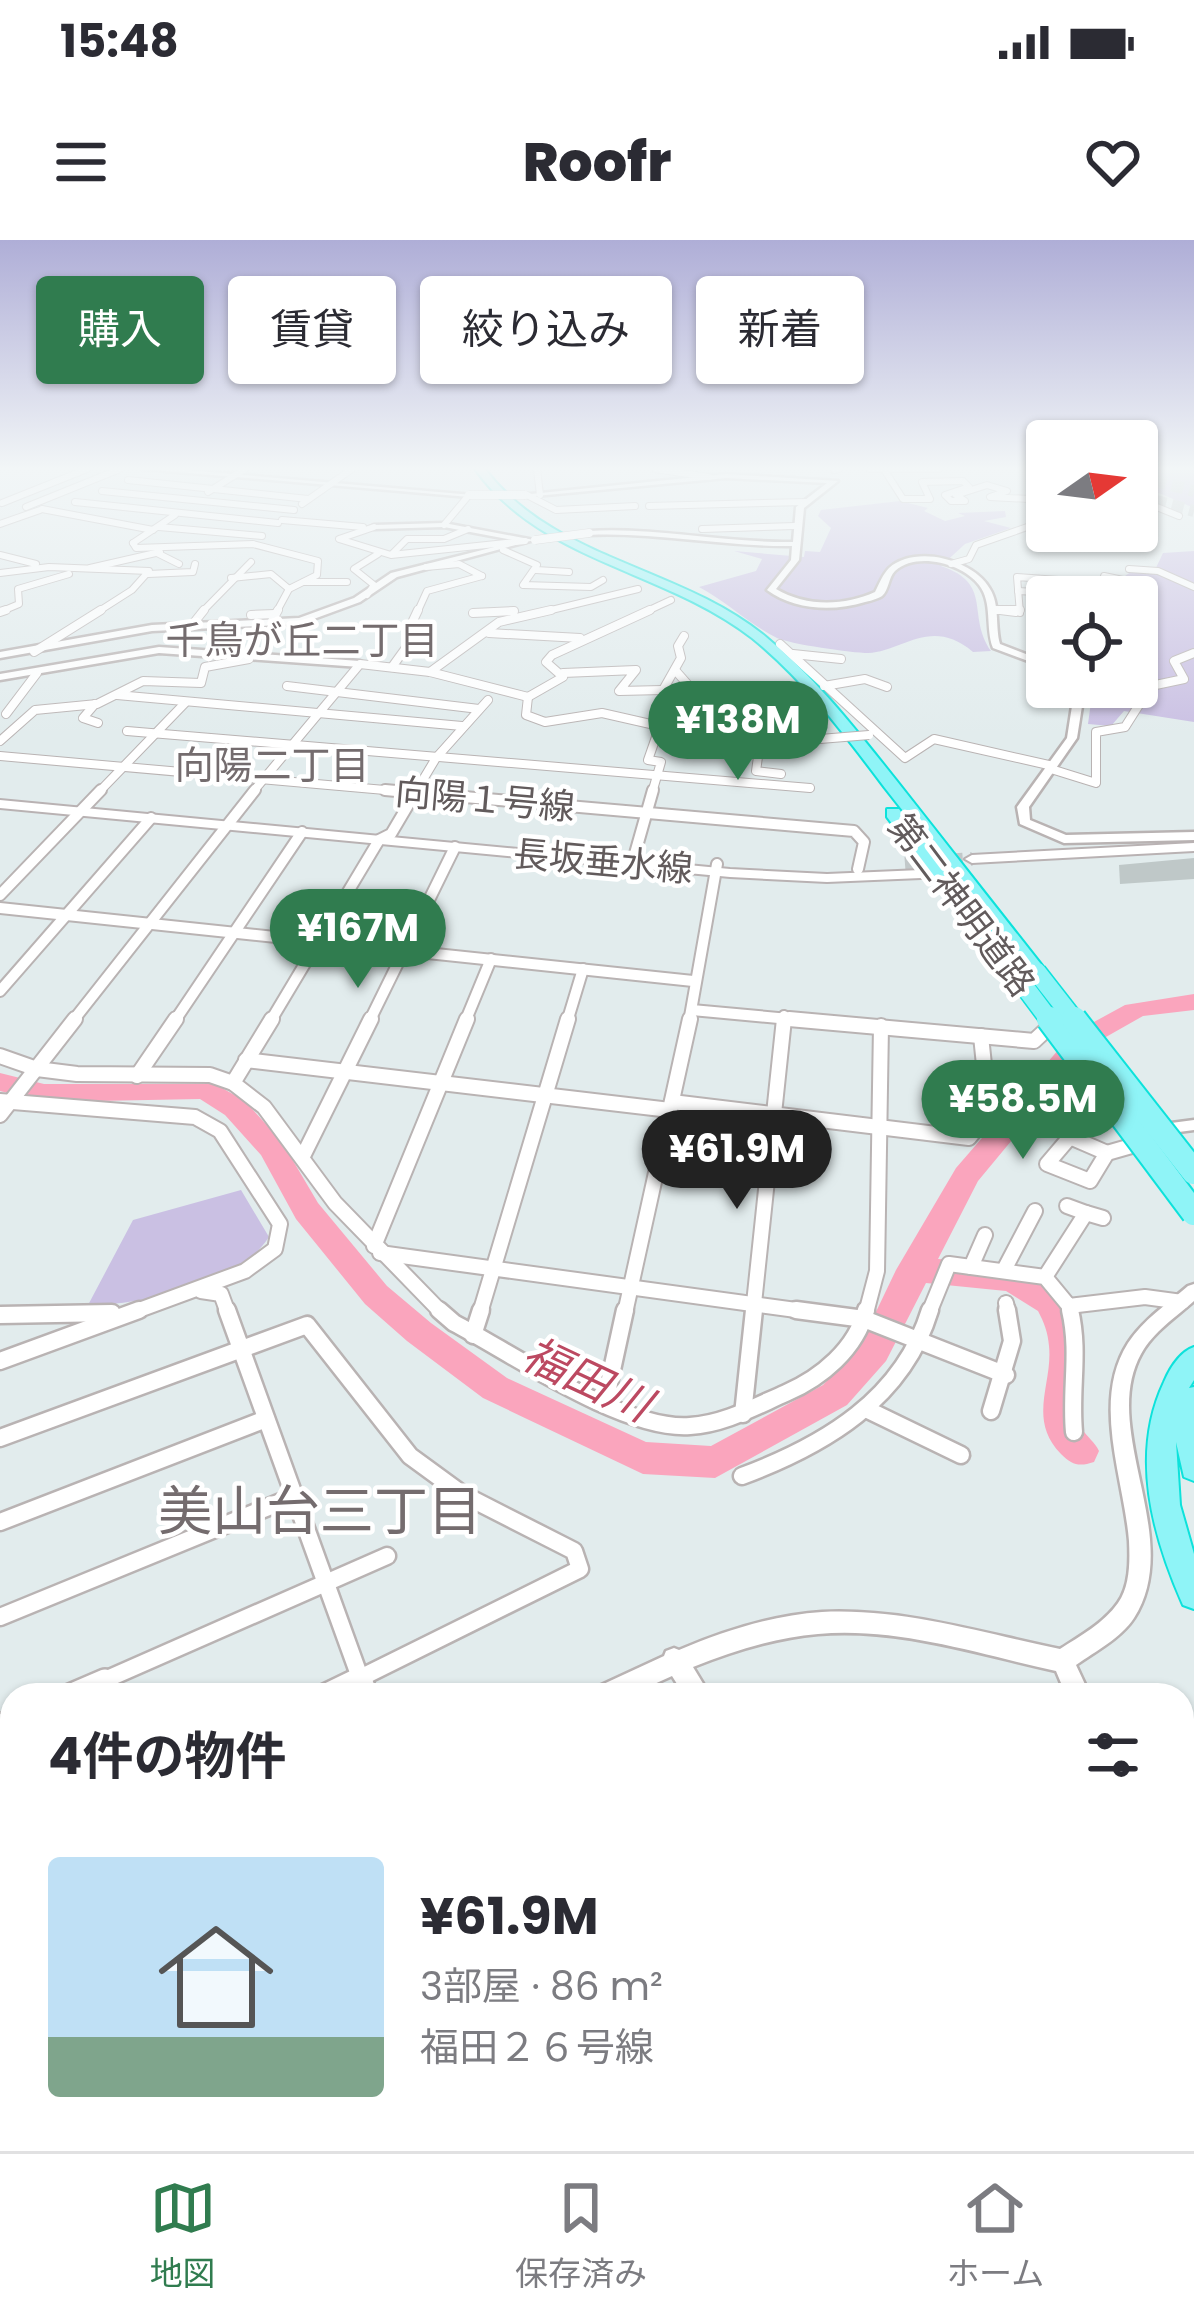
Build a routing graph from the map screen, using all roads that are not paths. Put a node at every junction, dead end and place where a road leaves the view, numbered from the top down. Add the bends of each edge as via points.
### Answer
1 (13, 558) edge
2 (123, 558) edge
3 (167, 558) edge
4 (257, 558) edge
5 (309, 558) edge
6 (371, 558) edge
7 (466, 558) edge
8 (523, 558) edge
9 (600, 558) edge
10 (615, 558) edge
11 (795, 558) edge
12 (969, 558) edge
13 (179, 564) dead end
14 (195, 564) dead end
15 (951, 564) junction
16 (217, 565) dead end
17 (1107, 566) dead end
18 (49, 567) junction
19 (426, 567) junction
20 (1130, 569) dead end
21 (536, 570) junction
22 (80, 571) junction
23 (569, 572) dead end
24 (0, 573) edge
25 (148, 574) junction
26 (1103, 576) edge
27 (232, 577) junction
28 (1026, 577) edge
29 (603, 580) dead end
30 (303, 581) junction
31 (347, 582) dead end
32 (1194, 587) edge
33 (289, 589) junction
34 (638, 589) dead end
35 (1018, 590) junction
36 (1026, 591) edge
37 (367, 595) junction
38 (656, 595) dead end
39 (213, 597) junction
40 (232, 597) dead end
41 (258, 606) dead end
42 (992, 610) junction
43 (202, 611) junction
44 (221, 611) dead end
45 (0, 612) edge
46 (473, 613) dead end
47 (251, 615) dead end
48 (275, 615) junction
49 (526, 615) junction
50 (393, 621) dead end
51 (415, 622) junction
52 (546, 622) dead end
53 (192, 625) junction
54 (489, 633) junction
55 (684, 636) dead end
56 (584, 638) junction
57 (780, 644) dead end
58 (34, 652) junction
59 (1194, 652) edge
60 (793, 654) junction
61 (0, 655) edge
62 (1026, 657) edge
63 (249, 658) junction
64 (842, 659) dead end
65 (360, 664) junction
66 (392, 667) junction
67 (675, 670) junction
68 (430, 672) junction
69 (37, 673) junction
70 (563, 673) junction
71 (0, 677) edge
72 (287, 686) dead end
73 (824, 686) junction
74 (886, 687) dead end
75 (663, 690) junction
76 (334, 694) junction
77 (117, 695) junction
78 (528, 698) junction
79 (488, 700) dead end
80 (185, 703) junction
81 (95, 704) junction
82 (1078, 708) edge
83 (479, 709) junction
84 (35, 710) junction
85 (317, 713) junction
86 (3, 715) edge
87 (98, 723) dead end
88 (462, 726) junction
89 (660, 726) junction
90 (731, 730) junction
91 (127, 731) dead end
92 (155, 734) junction
93 (871, 734) junction
94 (804, 738) junction
95 (0, 741) edge
96 (292, 746) junction
97 (0, 756) edge
98 (436, 758) junction
99 (123, 767) junction
100 (1052, 767) junction
101 (782, 774) dead end
102 (659, 777) junction
103 (266, 779) junction
104 (810, 788) dead end
105 (415, 792) junction
106 (2, 805) edge
107 (83, 808) junction
108 (647, 814) junction
109 (151, 818) junction
110 (230, 822) junction
111 (302, 832) junction
112 (1194, 836) edge
113 (385, 837) junction
114 (455, 847) junction
115 (1194, 850) edge
116 (634, 856) junction
117 (905, 864) tunnel mouth
118 (973, 864) tunnel mouth
119 (717, 868) junction
120 (858, 869) junction
121 (921, 874) tunnel mouth
122 (0, 895) edge
123 (0, 908) edge
124 (67, 915) junction
125 (149, 924) junction
126 (234, 933) junction
127 (318, 942) junction
128 (404, 951) junction
129 (491, 959) junction
130 (583, 969) junction
131 (1026, 973) junction
132 (693, 981) junction
133 (0, 991) edge
134 (692, 1010) junction
135 (784, 1016) junction
136 (881, 1026) junction
137 (1048, 1028) dead end
138 (981, 1036) junction
139 (0, 1056) edge
140 (246, 1060) junction
141 (37, 1070) junction
142 (344, 1072) junction
143 (136, 1076) junction
144 (233, 1083) junction
145 (438, 1083) junction
146 (544, 1096) junction
147 (671, 1106) junction
148 (4, 1107) edge
149 (772, 1114) junction
150 (1186, 1126) edge
151 (881, 1128) junction
152 (1135, 1144) junction
153 (1107, 1153) dead end
154 (304, 1154) junction
155 (1194, 1174) edge
156 (1067, 1206) dead end
157 (1035, 1211) dead end
158 (1086, 1214) junction
159 (1194, 1216) edge
160 (1102, 1218) dead end
161 (985, 1235) dead end
162 (377, 1250) junction
163 (970, 1267) junction
164 (493, 1268) junction
165 (1004, 1270) junction
166 (1045, 1277) junction
167 (631, 1286) junction
168 (201, 1291) junction
169 (1188, 1297) edge
170 (754, 1302) junction
171 (1006, 1303) dead end
172 (1069, 1306) junction
173 (135, 1311) junction
174 (0, 1315) edge
175 (864, 1319) junction
176 (473, 1335) junction
177 (920, 1339) junction
178 (240, 1348) junction
179 (1194, 1358) edge
180 (0, 1361) edge
181 (1006, 1375) junction
182 (1193, 1396) edge
183 (605, 1402) junction
184 (866, 1409) junction
185 (991, 1412) dead end
186 (743, 1414) junction
187 (266, 1419) junction
188 (1194, 1428) edge
189 (1074, 1432) dead end
190 (0, 1438) edge
191 (961, 1455) dead end
192 (1194, 1468) edge
193 (742, 1476) dead end
194 (1164, 1487) junction
195 (292, 1497) junction
196 (0, 1522) edge
197 (387, 1556) dead end
198 (1194, 1563) edge
199 (325, 1583) junction
200 (1194, 1594) edge
201 (0, 1617) edge
202 (674, 1659) junction
203 (1064, 1661) junction
204 (97, 1683) edge
205 (362, 1683) edge
206 (370, 1683) edge
207 (628, 1683) edge
208 (690, 1683) edge
209 (1073, 1683) edge

1 - 18 street
2 - 22 street
3 - 13 street
4 - 27 street
5 - 30 street via 318,561 317,574
6 - 37 street via 353,569 374,585
7 - 19 street
8 - 21 street
9 - 131 highway, 第二神明道路 via 697,603 770,658
10 - 131 highway, 第二神明道路 via 707,601 781,655 830,708
11 - 15 street via 771,590 811,603 872,598 900,565
12 - 15 street
14 - 25 street via 194,572
15 - 42 street via 980,580
16 - 27 street
17 - 26 street
18 - 22 street
18 - 24 street
19 - 37 street via 385,579
19 - 51 street via 460,564 482,577 430,589
20 - 32 street
21 - 23 street
21 - 29 street via 523,585
22 - 25 street via 136,567
22 - 45 street via 18,590 19,604
25 - 58 street
27 - 33 street via 271,574
27 - 39 street
28 - 35 street via 1017,577
30 - 31 street
30 - 33 street
33 - 48 street
34 - 49 street
35 - 36 street
35 - 42 street via 1020,613
37 - 48 street via 317,616
38 - 56 street via 671,600
39 - 40 street
39 - 43 street
41 - 48 street
42 - 62 street via 996,646
43 - 44 street
43 - 53 street
46 - 49 street
47 - 48 street
48 - 53 street
49 - 52 street
49 - 54 street
50 - 51 street
51 - 66 street
53 - 58 street
54 - 56 street
54 - 68 street
55 - 67 street
56 - 70 street via 546,657
57 - 60 street
58 - 61 street
59 - 100 street via 1174,661 1184,680 1151,686 1125,727 1096,732 1092,785
60 - 64 street
60 - 73 street
63 - 65 street
63 - 69 street via 142,651
63 - 77 street via 205,668 200,683 143,681
65 - 66 street
65 - 76 street
66 - 68 street
67 - 75 street
67 - 94 street via 704,703 784,713
68 - 78 street
69 - 71 street
69 - 86 street
70 - 75 street via 636,670 619,691
70 - 78 street
72 - 76 street
73 - 74 street via 870,679
73 - 93 street
75 - 89 street via 669,700
76 - 83 street
76 - 85 street
77 - 80 street
77 - 81 street
78 - 89 street via 530,719 602,713
79 - 83 street
80 - 85 street
80 - 92 street
81 - 84 street
81 - 87 street via 83,718
82 - 100 street
83 - 88 street
84 - 86 street
84 - 95 street
85 - 88 street
85 - 96 street
88 - 98 street
89 - 90 street
89 - 102 street via 649,760 661,762
90 - 94 street
90 - 101 street via 761,736 756,771
91 - 92 street
92 - 96 street
92 - 99 street
93 - 94 street, bridge
93 - 100 street via 905,758 934,740
96 - 98 street
96 - 103 street
97 - 99 street, 向陽１号線
98 - 102 street
98 - 105 street
99 - 103 street, 向陽１号線
99 - 107 street
100 - 112 street via 1021,812 1041,833
102 - 104 street
102 - 108 street
103 - 105 street, 向陽１号線
103 - 110 street
105 - 108 street, 向陽１号線
105 - 113 street
106 - 107 main road, 長坂垂水線
107 - 109 main road, 長坂垂水線
107 - 110 main road, 長坂垂水線
107 - 122 street
108 - 116 street
108 - 120 street, 向陽１号線 via 854,831 864,842
109 - 110 main road, 長坂垂水線
109 - 124 street
110 - 111 main road, 長坂垂水線
110 - 113 main road, 長坂垂水線
110 - 125 street
111 - 113 main road, 長坂垂水線
111 - 126 street
113 - 114 main road, 長坂垂水線
113 - 116 main road, 長坂垂水線
113 - 127 street
114 - 119 main road, 長坂垂水線
114 - 128 street
115 - 118 main road
116 - 119 main road, 長坂垂水線
117 - 120 main road, 長坂垂水線
119 - 120 main road, 長坂垂水線
119 - 121 main road, 長坂垂水線 via 827,878
119 - 132 street
123 - 124 street
124 - 125 street
124 - 133 street
125 - 126 street
125 - 141 street
126 - 127 street
126 - 143 street
127 - 128 street
127 - 140 street
128 - 129 street
128 - 142 street
129 - 130 street
129 - 145 street
130 - 132 street
130 - 146 street
131 - 155 highway, 第二神明道路, bridge
131 - 159 highway, 第二神明道路, bridge
132 - 134 street
134 - 135 street
134 - 147 street
135 - 136 street
135 - 149 street
136 - 138 street
136 - 151 street
137 - 138 street via 1034,1041
138 - 151 street via 989,1113 969,1138
139 - 141 street
140 - 142 street
140 - 144 street
141 - 143 street
141 - 148 street
142 - 145 street
142 - 154 street
143 - 144 street via 210,1075
144 - 154 street
145 - 146 street
145 - 162 street
146 - 147 street
146 - 164 street
147 - 149 street
147 - 167 street
148 - 168 street via 155,1111 195,1117 220,1131 280,1224 275,1249
149 - 151 street
149 - 170 street
150 - 152 street via 1126,1133
150 - 155 street via 1179,1155
151 - 175 street via 875,1293
152 - 153 street
152 - 159 street
154 - 162 street
156 - 158 street
157 - 165 street
158 - 160 street
158 - 166 street
161 - 163 street
162 - 164 street
162 - 176 street
163 - 165 street
163 - 177 street via 943,1275
164 - 167 street
164 - 176 street
165 - 166 street
166 - 172 street
167 - 170 street
167 - 183 street
168 - 173 street
168 - 178 street via 221,1294
169 - 172 street
169 - 203 street via 1129,1359 1122,1393 1140,1581 1127,1610
170 - 175 street
170 - 186 street
171 - 181 street
172 - 189 street via 1079,1349 1070,1384
173 - 174 street
173 - 180 street
175 - 177 street
175 - 186 street via 842,1356
176 - 183 street
177 - 181 street
177 - 184 street
178 - 187 street
178 - 190 street
178 - 206 street via 307,1325 410,1456 462,1494 574,1551 580,1569
179 - 194 highway via 1165,1414
181 - 185 street
182 - 188 highway
182 - 192 highway
183 - 186 street via 685,1427
184 - 191 street
184 - 193 street
187 - 195 street
187 - 196 street
194 - 198 highway
194 - 200 highway
195 - 199 street
195 - 201 street
197 - 199 street
199 - 204 street
199 - 205 street
202 - 203 street via 791,1626 872,1625
202 - 207 street
202 - 208 street
203 - 209 street

